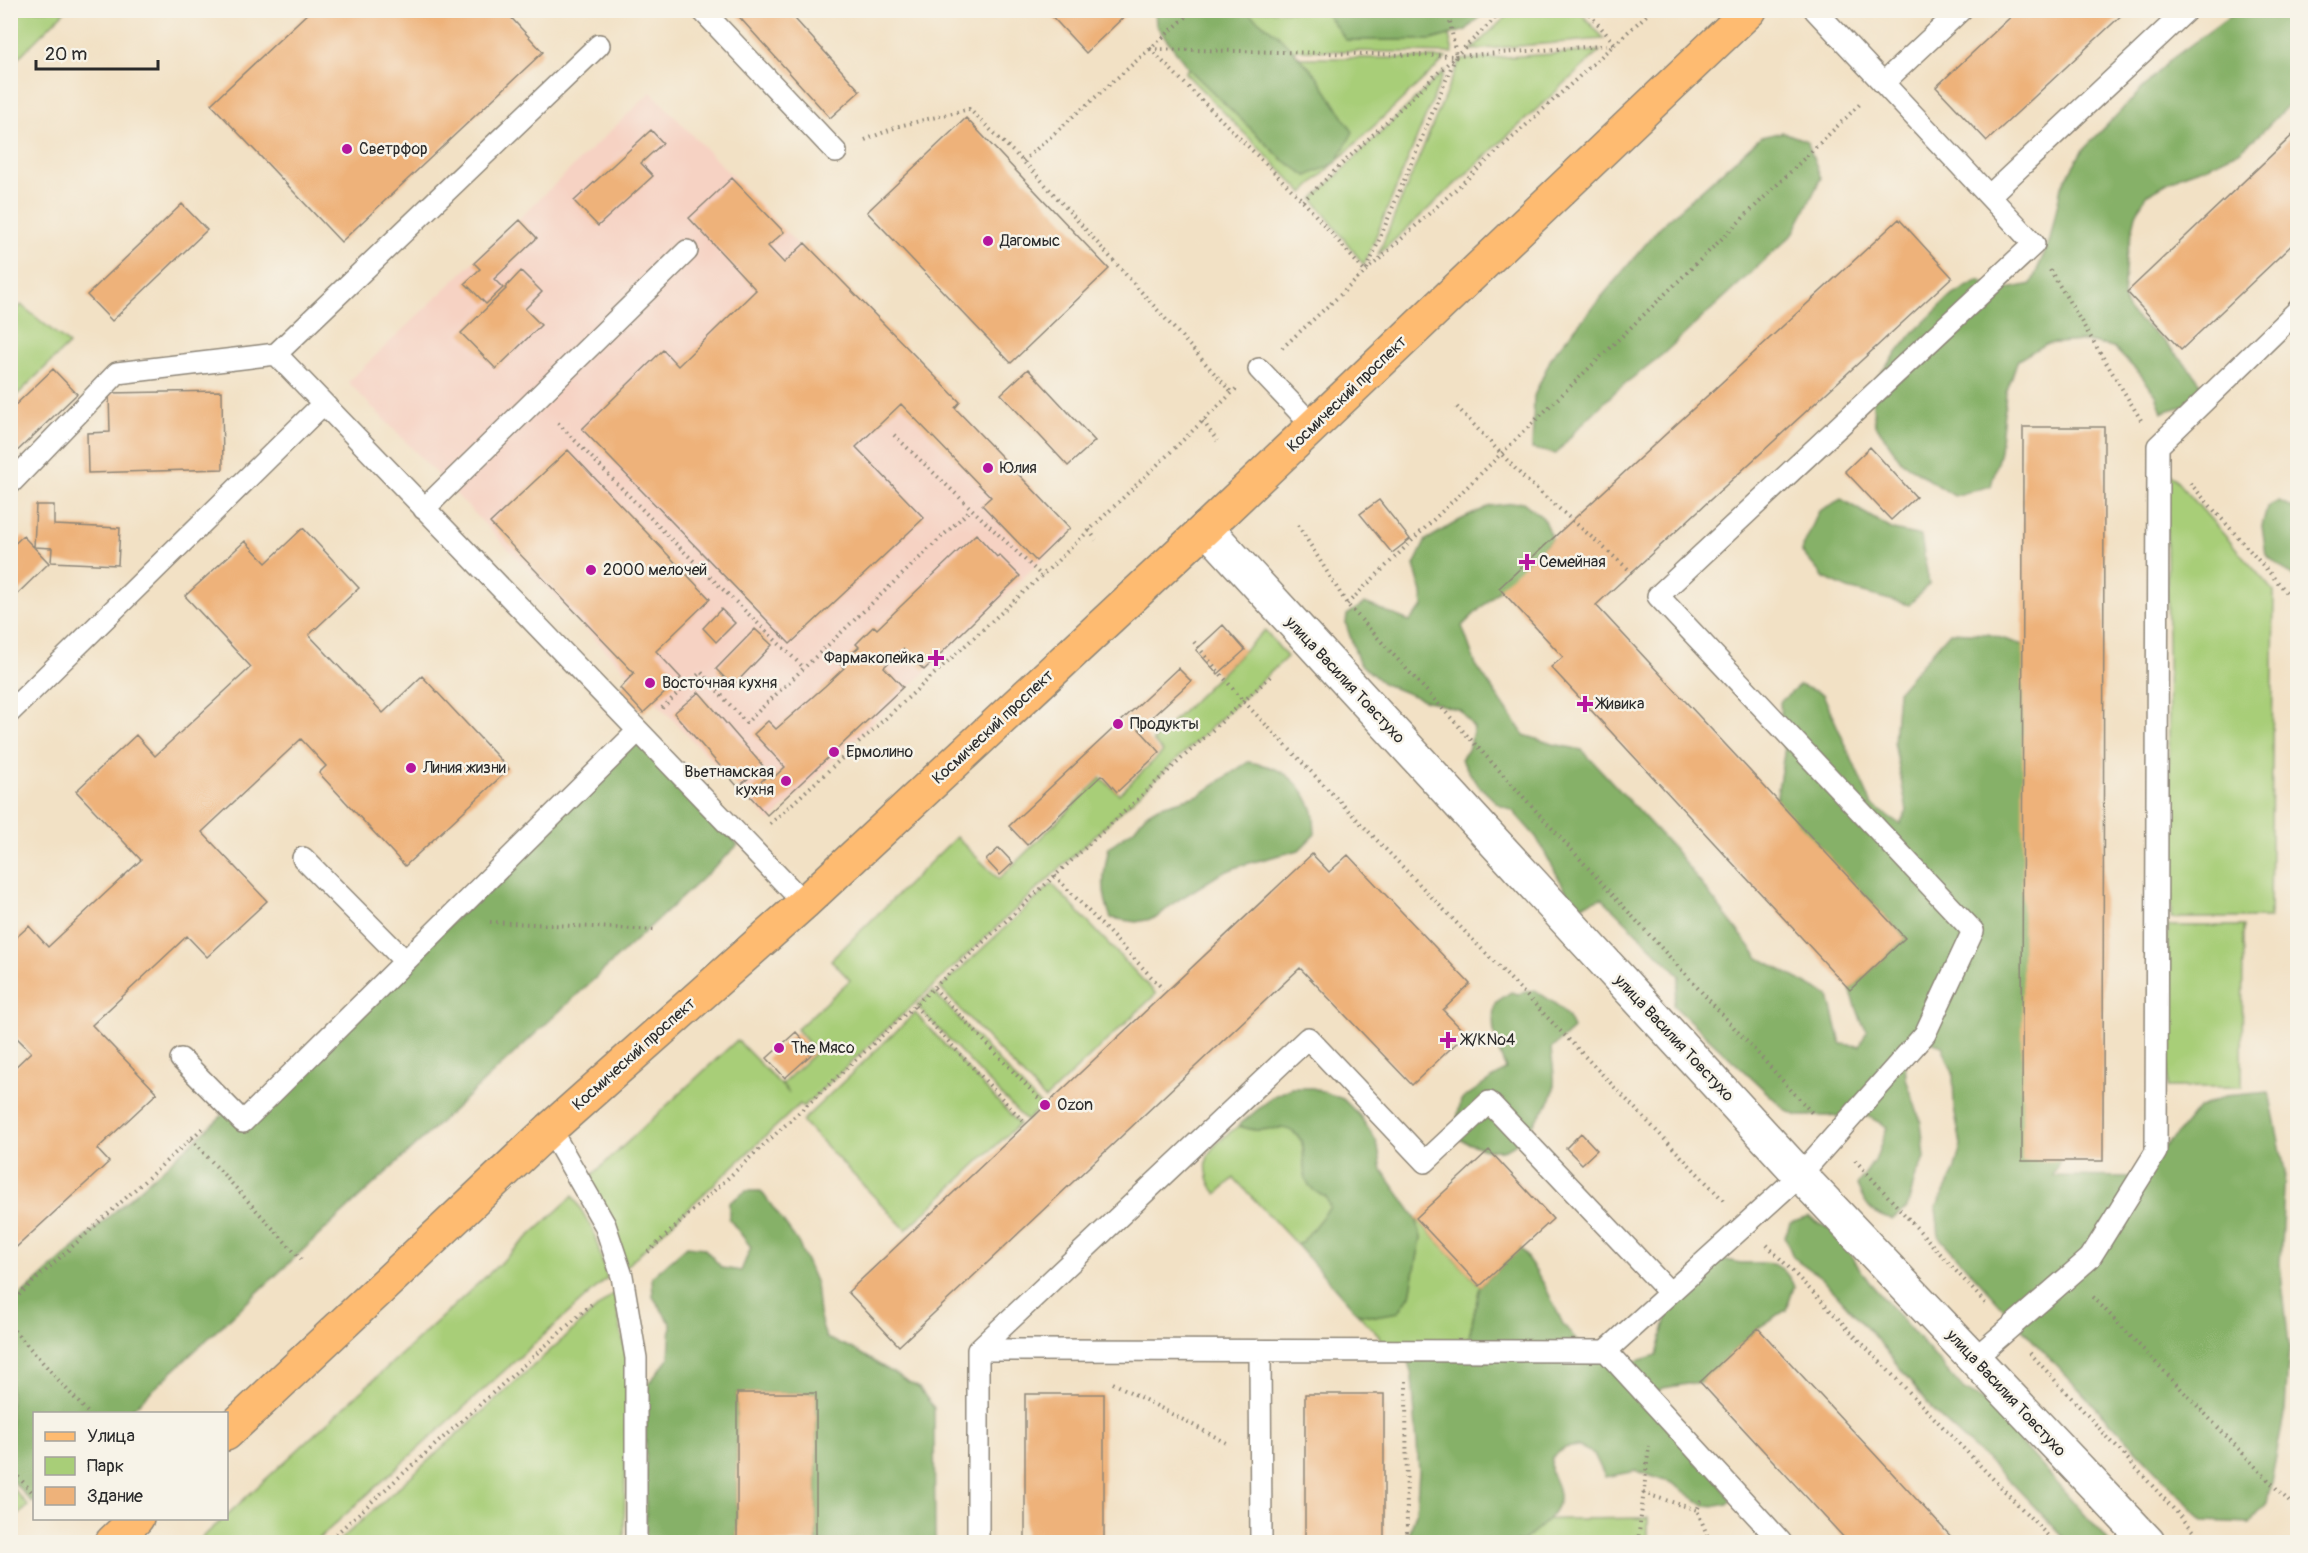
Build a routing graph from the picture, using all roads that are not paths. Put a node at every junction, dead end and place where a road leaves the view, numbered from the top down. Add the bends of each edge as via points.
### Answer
1 (702, 10) edge
2 (1750, 10) edge
3 (1815, 10) edge
4 (1961, 10) edge
5 (2187, 10) edge
6 (599, 45) dead end
7 (1882, 83) junction
8 (836, 152) road end
9 (1989, 196) junction
10 (687, 250) dead end
11 (2298, 310) edge
12 (276, 354) junction
13 (1259, 369) road end
14 (323, 404) junction
15 (1314, 426) junction
16 (10, 484) edge
17 (424, 509) junction
18 (1206, 528) junction
19 (10, 712) edge
20 (638, 731) junction
21 (303, 858) dead end
22 (804, 903) junction
23 (405, 961) junction
24 (181, 1059) dead end
25 (550, 1129) junction
26 (1800, 1175) junction
27 (1670, 1293) junction
28 (978, 1350) junction
29 (1260, 1350) junction
30 (1606, 1351) junction
31 (1974, 1359) junction
32 (228, 1432) edge
33 (135, 1520) edge
34 (112, 1542) edge
35 (636, 1542) edge
36 (978, 1542) edge
37 (1261, 1542) edge
38 (1781, 1542) edge
39 (2148, 1542) edge

1 - 8 lane
2 - 15 main road, Космический проспект
3 - 7 lane
4 - 7 lane
5 - 9 lane
6 - 12 lane
7 - 9 lane
9 - 26 lane via 2034,244 1658,596 1973,931 1925,1034
10 - 17 lane
11 - 31 lane via 2158,446 2156,1152 2090,1258
12 - 14 lane
12 - 16 lane via 117,373
13 - 15 lane
14 - 17 lane
14 - 19 lane
15 - 18 main road, Космический проспект
17 - 20 lane
18 - 22 main road, Космический проспект
18 - 26 street, улица Василия Товстухо
20 - 22 lane
20 - 23 lane
21 - 23 lane
22 - 25 main road, Космический проспект
23 - 24 lane via 243,1122
25 - 32 main road, Космический проспект
25 - 35 lane via 605,1225 622,1276 636,1358
26 - 27 lane
26 - 31 street, улица Василия Товстухо
27 - 28 lane via 1489,1102 1425,1162 1308,1038
27 - 30 lane
28 - 29 lane
28 - 36 lane
29 - 30 lane
29 - 37 lane
30 - 38 lane
31 - 39 street, улица Василия Товстухо
33 - 34 main road

